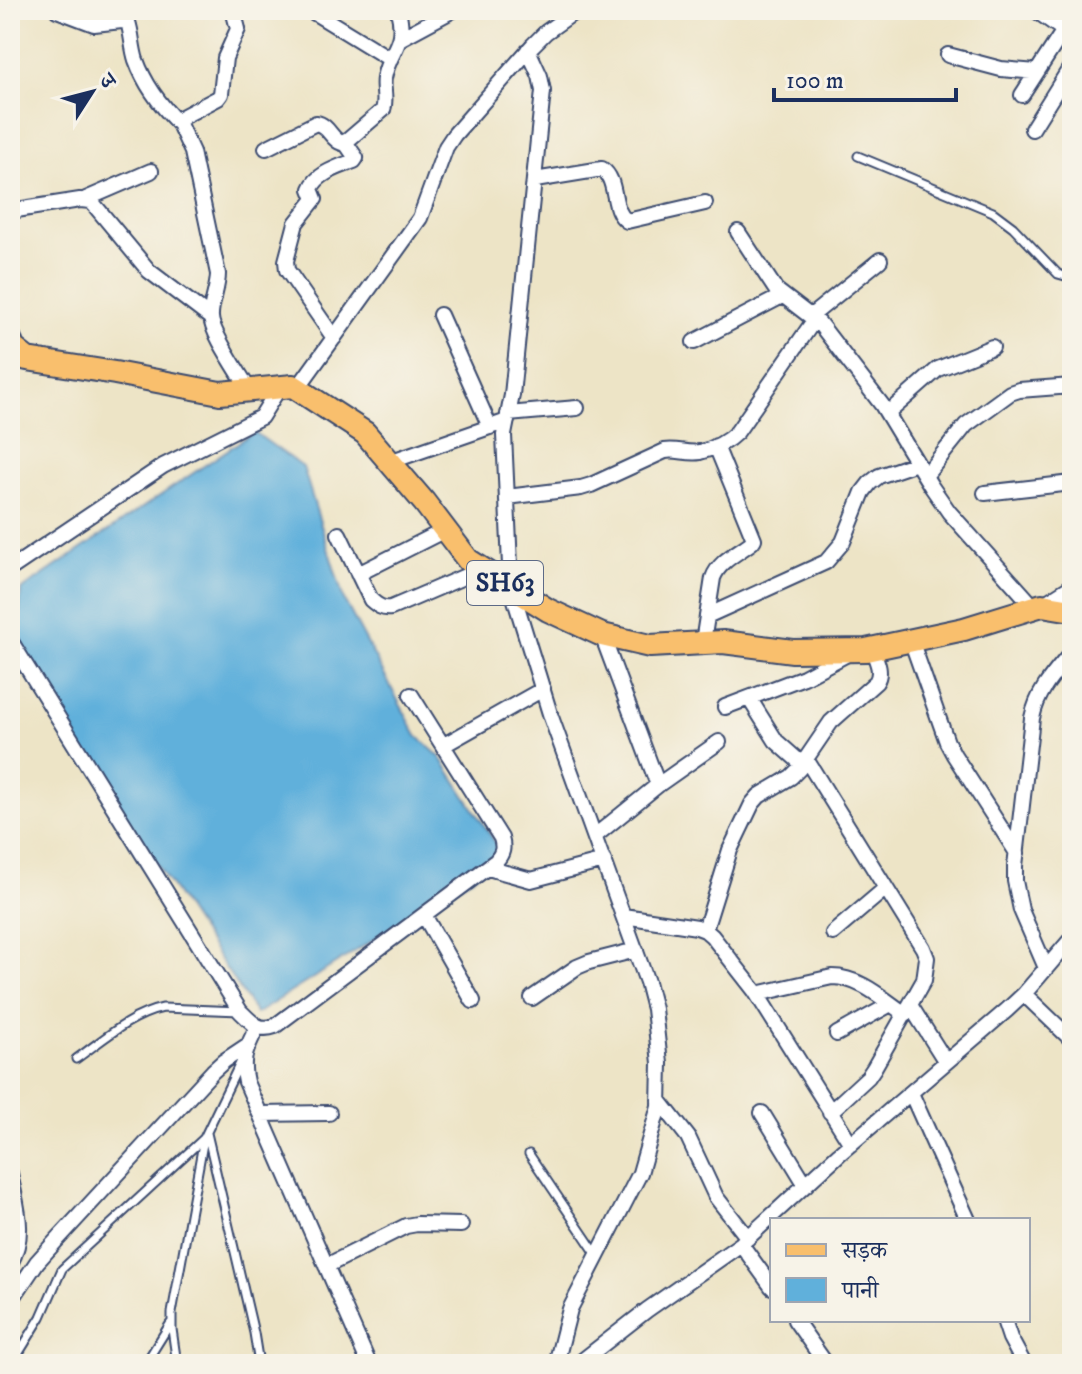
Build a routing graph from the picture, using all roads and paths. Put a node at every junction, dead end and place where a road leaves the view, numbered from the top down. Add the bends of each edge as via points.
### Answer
1 (57, 10) edge
2 (233, 10) edge
3 (310, 10) edge
4 (398, 10) edge
5 (453, 10) edge
6 (558, 10) edge
7 (577, 10) edge
8 (1035, 10) edge
9 (546, 32) junction
10 (1068, 33) edge
11 (401, 38) junction
12 (528, 50) junction
13 (948, 55) dead end
14 (390, 59) junction
15 (1072, 65) edge
16 (1037, 72) junction
17 (1022, 95) dead end
18 (179, 124) junction
19 (1032, 129) dead end
20 (345, 142) junction
21 (266, 148) dead end
22 (858, 156) dead end
23 (151, 171) dead end
24 (535, 180) junction
25 (86, 199) junction
26 (705, 203) dead end
27 (10, 211) edge
28 (738, 232) dead end
29 (880, 260) dead end
30 (1072, 278) edge
31 (782, 296) junction
32 (440, 315) dead end
33 (211, 318) junction
34 (813, 318) junction
35 (334, 338) junction
36 (694, 342) dead end
37 (11, 345) edge
38 (992, 347) dead end
39 (1072, 386) edge
40 (288, 388) junction
41 (249, 390) junction
42 (577, 408) dead end
43 (888, 413) junction
44 (507, 417) junction
45 (490, 427) junction
46 (716, 446) junction
47 (389, 462) junction
48 (921, 470) junction
49 (1072, 483) edge
50 (985, 493) dead end
51 (507, 497) junction
52 (445, 530) junction
53 (339, 534) dead end
54 (10, 569) edge
55 (482, 569) junction
56 (358, 574) junction
57 (1072, 586) edge
58 (511, 587) junction
59 (1038, 606) junction
60 (1072, 610) edge
61 (707, 616) junction
62 (602, 635) junction
63 (10, 640) edge
64 (911, 640) junction
65 (703, 642) junction
66 (864, 650) junction
67 (1072, 652) edge
68 (543, 689) junction
69 (411, 695) dead end
70 (749, 698) junction
71 (725, 707) dead end
72 (719, 742) dead end
73 (444, 745) junction
74 (804, 761) junction
75 (658, 785) junction
76 (595, 836) junction
77 (1017, 853) junction
78 (604, 861) junction
79 (488, 868) junction
80 (886, 888) junction
81 (424, 915) junction
82 (624, 916) junction
83 (705, 930) junction
84 (833, 933) dead end
85 (1072, 938) edge
86 (636, 950) junction
87 (1046, 968) junction
88 (757, 994) junction
89 (1024, 994) junction
90 (532, 998) dead end
91 (473, 1001) dead end
92 (891, 1004) junction
93 (908, 1009) junction
94 (240, 1011) junction
95 (257, 1027) junction
96 (837, 1034) dead end
97 (1072, 1040) edge
98 (247, 1048) junction
99 (76, 1059) dead end
100 (946, 1062) junction
101 (911, 1093) junction
102 (659, 1100) junction
103 (830, 1112) junction
104 (329, 1113) dead end
105 (762, 1113) dead end
106 (260, 1114) junction
107 (205, 1135) junction
108 (851, 1144) junction
109 (529, 1154) dead end
110 (10, 1178) edge
111 (806, 1185) junction
112 (770, 1218) edge
113 (770, 1218) edge
114 (967, 1218) edge
115 (461, 1225) dead end
116 (745, 1241) junction
117 (598, 1257) junction
118 (10, 1264) edge
119 (326, 1266) junction
120 (770, 1284) edge
121 (10, 1302) edge
122 (172, 1322) junction
123 (796, 1322) edge
124 (1005, 1322) edge
125 (366, 1363) edge
126 (12, 1364) edge
127 (145, 1364) edge
128 (177, 1364) edge
129 (259, 1364) edge
130 (556, 1364) edge
131 (578, 1364) edge
132 (826, 1364) edge
133 (1024, 1364) edge

1 - 18 street via 94,24 128,22 143,75
2 - 18 street via 238,29 225,58 221,94
3 - 14 street
4 - 11 street
5 - 11 street
6 - 9 street
7 - 9 street
8 - 10 street
9 - 12 street
10 - 16 street
11 - 14 street
12 - 24 street via 543,91
12 - 35 street via 454,135 420,218
13 - 16 street
14 - 20 street via 383,110
15 - 19 street
16 - 17 street
18 - 33 street via 192,152 218,274
20 - 21 street via 339,143 316,123
20 - 35 street via 356,158 314,182 315,199 296,223 286,261
22 - 30 lane via 993,212 1058,274
23 - 25 street
24 - 26 street via 602,169 611,177 620,215 627,221
24 - 44 street
25 - 27 street
25 - 33 street via 149,271
28 - 31 street
29 - 34 street
31 - 34 street
31 - 36 street
32 - 45 street
33 - 41 street
34 - 43 street
34 - 46 street via 737,432
35 - 40 street
37 - 41 main road via 27,359 220,393
38 - 43 street via 938,369
39 - 48 street via 1010,393 966,425
40 - 41 main road
40 - 47 main road, SH63 via 365,433
40 - 54 street via 261,417 163,466
42 - 44 street
43 - 48 street
44 - 45 street
44 - 51 street
45 - 47 street
46 - 51 street via 700,452 665,451 581,488
46 - 61 street via 754,539 716,570
47 - 52 main road, SH63
48 - 59 street via 949,512
48 - 61 street via 879,476 870,483 843,542 826,562
49 - 50 street
51 - 58 street
52 - 55 main road, SH63
52 - 56 street
53 - 56 street
55 - 56 street via 384,609 371,600
55 - 58 main road, SH63
57 - 59 street
58 - 62 main road, SH63
58 - 68 street
59 - 60 main road, SH63
59 - 64 main road, SH63
61 - 65 street
62 - 65 main road, SH63 via 650,646
62 - 75 street
63 - 94 street
64 - 66 main road, SH63
64 - 77 street via 947,742
65 - 66 main road, SH63 via 793,651
66 - 70 street
66 - 74 street via 879,677 831,722
67 - 77 street via 1035,703
68 - 73 street
68 - 76 street
69 - 73 street
70 - 71 street
70 - 74 street via 776,741
72 - 75 street
73 - 79 street via 504,846
74 - 80 street
74 - 83 street via 791,777 752,804 730,850
75 - 76 street
76 - 78 street
77 - 87 street via 1017,896
78 - 79 street via 531,880
78 - 82 street
79 - 81 street
80 - 84 street
80 - 93 street via 927,958 924,980
81 - 91 street
81 - 95 street via 275,1026
82 - 83 street
82 - 86 street
83 - 88 street
85 - 87 street
86 - 90 street via 577,967
86 - 102 street via 654,1009
87 - 89 street
88 - 92 street via 844,977
88 - 103 street
89 - 97 street
89 - 100 street
92 - 93 street
92 - 96 street
93 - 100 street
93 - 103 street via 868,1077
94 - 95 street
94 - 99 lane via 151,1011
95 - 98 street
98 - 106 street via 243,1070
98 - 107 lane
98 - 121 street via 213,1071 37,1262
100 - 101 street
101 - 108 street
101 - 114 street
102 - 116 street via 688,1137 716,1197
102 - 117 street via 640,1173
103 - 108 street
104 - 106 street
105 - 111 street
106 - 119 street
107 - 122 lane
107 - 126 lane via 62,1269
107 - 129 lane
108 - 111 street
109 - 117 lane
110 - 118 street via 20,1225
111 - 112 street
113 - 116 street
115 - 119 street via 406,1226
116 - 120 street
116 - 131 street
117 - 130 street via 570,1309
119 - 125 street
122 - 127 lane
122 - 128 lane
123 - 132 street
124 - 133 street

